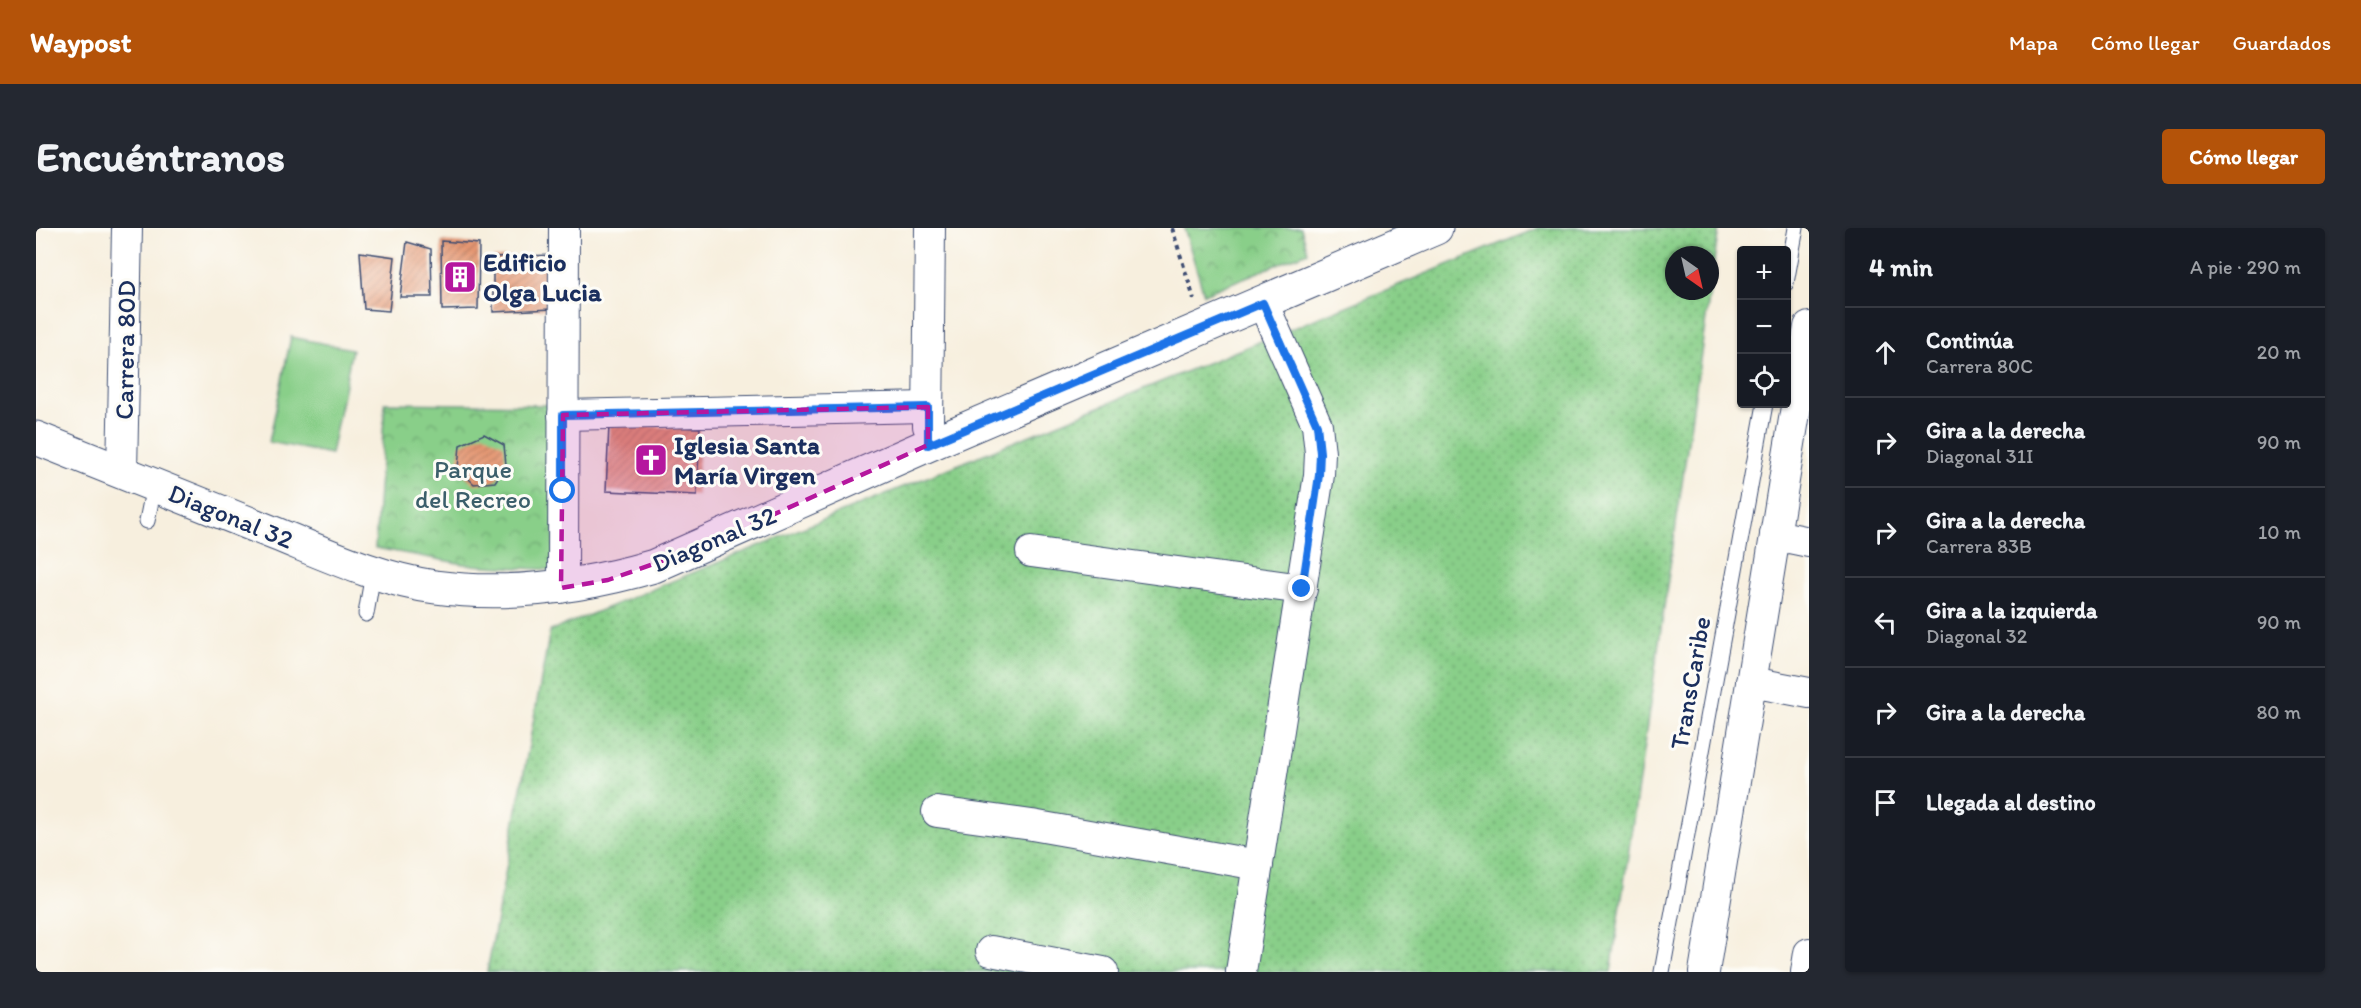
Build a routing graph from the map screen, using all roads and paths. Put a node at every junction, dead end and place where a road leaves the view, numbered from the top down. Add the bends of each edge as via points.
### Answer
1 (127, 228) edge
2 (564, 228) edge
3 (930, 228) edge
4 (1172, 228) edge
5 (1436, 228) edge
6 (1796, 228) edge
7 (1398, 237) edge
8 (1791, 256) edge
9 (1263, 303) junction
10 (1809, 327) edge
11 (1203, 328) junction
12 (928, 407) junction
13 (1764, 408) edge
14 (563, 415) junction
15 (1800, 434) edge
16 (36, 438) edge
17 (928, 445) junction
18 (122, 472) junction
19 (154, 486) junction
20 (147, 521) dead end
21 (1775, 535) junction
22 (1809, 542) edge
23 (1031, 552) dead end
24 (373, 573) junction
25 (561, 588) junction
26 (1302, 589) junction
27 (366, 614) dead end
28 (1751, 682) junction
29 (1809, 693) edge
30 (937, 812) dead end
31 (1258, 865) junction
32 (991, 951) dead end
33 (1103, 972) edge
34 (1242, 972) edge
35 (1662, 972) edge
36 (1704, 972) edge

1 - 18 street, Carrera 80D
2 - 14 street
3 - 12 street
4 - 11 path
5 - 7 street, Diagonal 32
6 - 8 lane
7 - 9 street, Diagonal 32
9 - 11 street, Diagonal 32
9 - 26 street via 1317,425 1319,475
10 - 15 street
11 - 17 street, Diagonal 32
12 - 14 street
12 - 17 street
13 - 35 lane, TransCaribe
14 - 25 street
15 - 21 street
16 - 18 street, Diagonal 32
17 - 25 street, Diagonal 32 via 654,566 608,580
18 - 19 street, Diagonal 32
19 - 20 lane
19 - 24 street, Diagonal 32
21 - 22 street
21 - 28 street
23 - 26 street
24 - 25 street, Diagonal 32 via 445,588 497,592
24 - 27 lane
26 - 31 street
28 - 29 street
28 - 36 street
30 - 31 street
31 - 34 street
32 - 33 street

